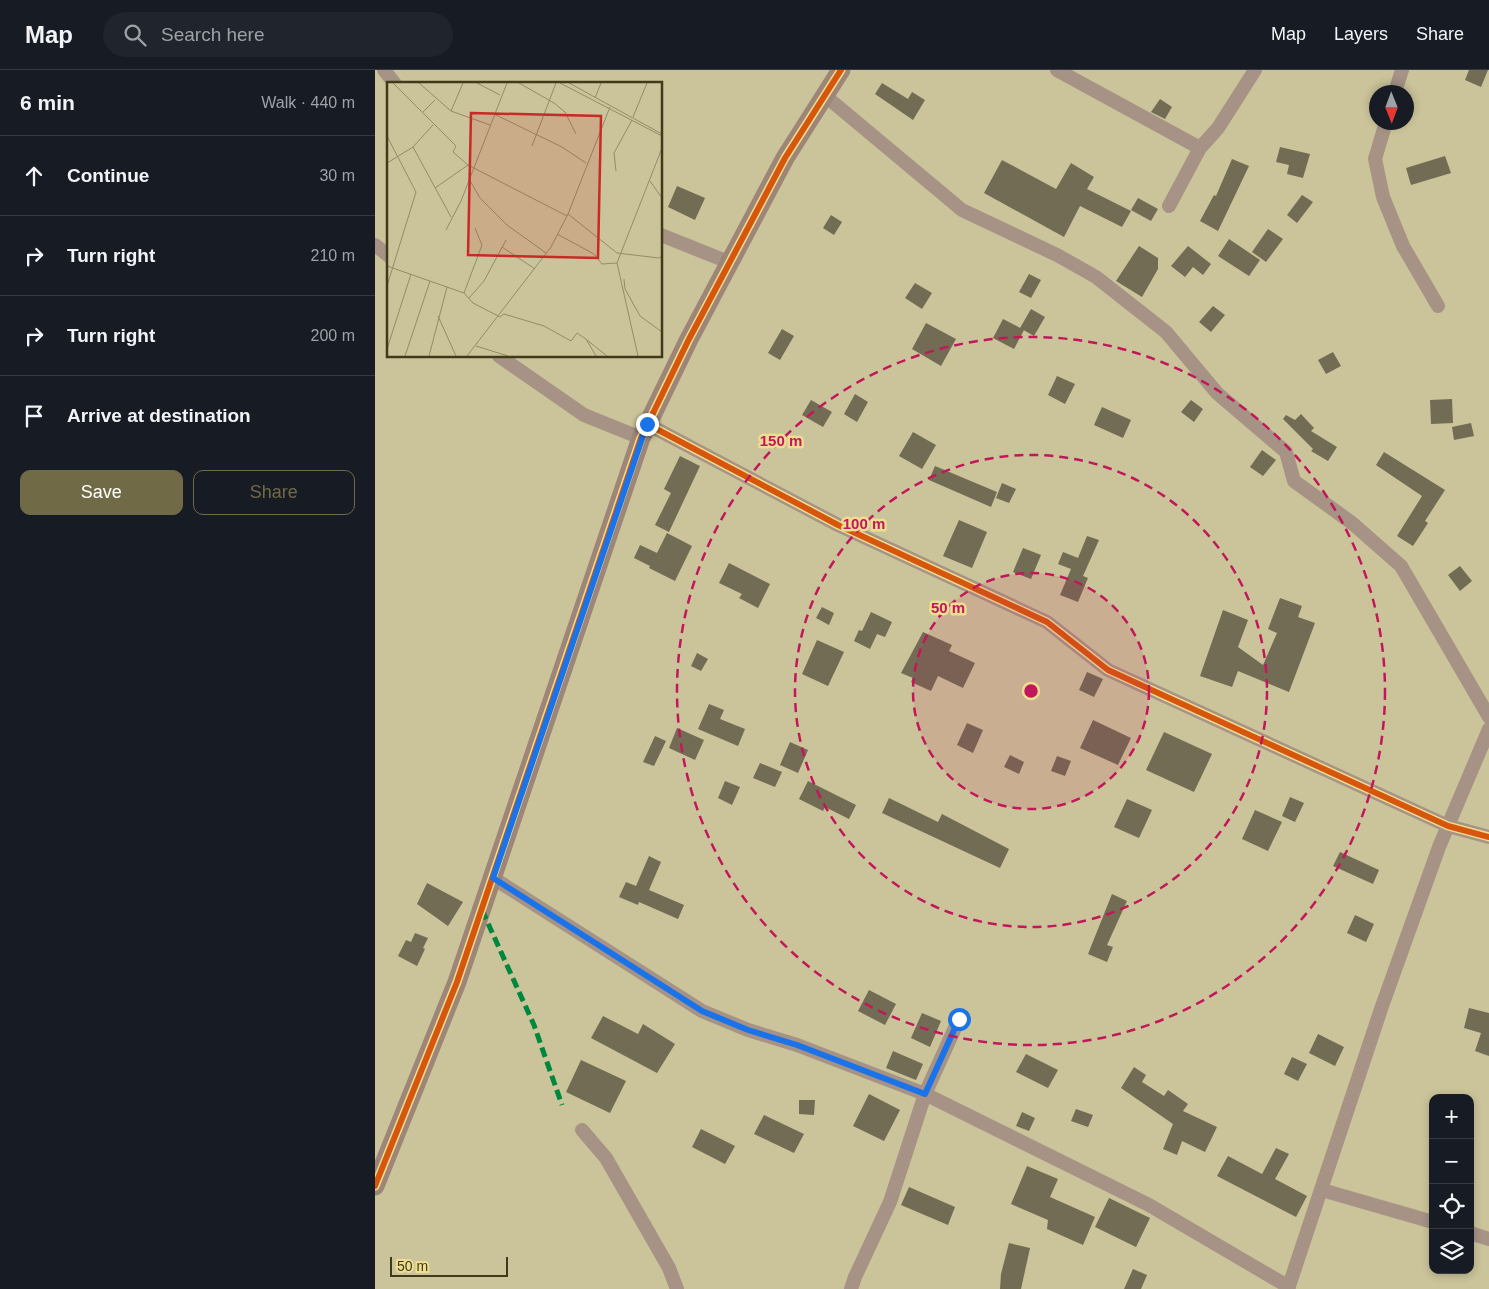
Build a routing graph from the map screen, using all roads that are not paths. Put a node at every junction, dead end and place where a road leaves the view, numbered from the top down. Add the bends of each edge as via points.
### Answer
1 (384, 70) edge
2 (841, 70) edge
3 (1057, 70) edge
4 (1255, 70) edge
5 (1402, 70) edge
6 (393, 82) edge
7 (1397, 85) edge
8 (823, 94) junction
9 (1384, 130) edge
10 (1200, 148) junction
11 (1169, 206) dead end
12 (663, 236) edge
13 (375, 245) edge
14 (387, 254) edge
15 (731, 263) junction
16 (1438, 306) dead end
17 (502, 358) edge
18 (644, 431) junction
19 (1489, 717) edge
20 (1489, 729) edge
21 (1448, 826) junction
22 (1489, 837) edge
23 (493, 878) junction
24 (959, 1019) dead end
25 (925, 1094) junction
26 (582, 1130) dead end
27 (375, 1186) edge
28 (1322, 1190) junction
29 (1429, 1221) edge
30 (1474, 1234) edge
31 (1489, 1238) edge
32 (1288, 1288) edge
33 (677, 1289) edge
34 (851, 1289) edge

1 - 6 street
2 - 8 street
3 - 10 street
4 - 10 street via 1218,128
5 - 7 street
8 - 15 street via 785,158
8 - 19 street via 962,210 1096,277 1166,332 1217,393 1286,452 1294,481 1353,522 1401,566
9 - 16 street via 1375,159 1383,197 1403,246
10 - 11 street
12 - 15 street
13 - 14 street
15 - 18 street
17 - 18 street via 584,415
18 - 21 street via 1047,622 1108,670
18 - 23 street
20 - 21 street
21 - 22 street
21 - 28 street via 1381,1009
23 - 25 street via 702,1011
23 - 27 street via 457,982
24 - 25 street
25 - 32 street via 1149,1205
25 - 34 street via 890,1202
26 - 33 street via 606,1158 669,1268
28 - 29 street
28 - 32 street
30 - 31 street

